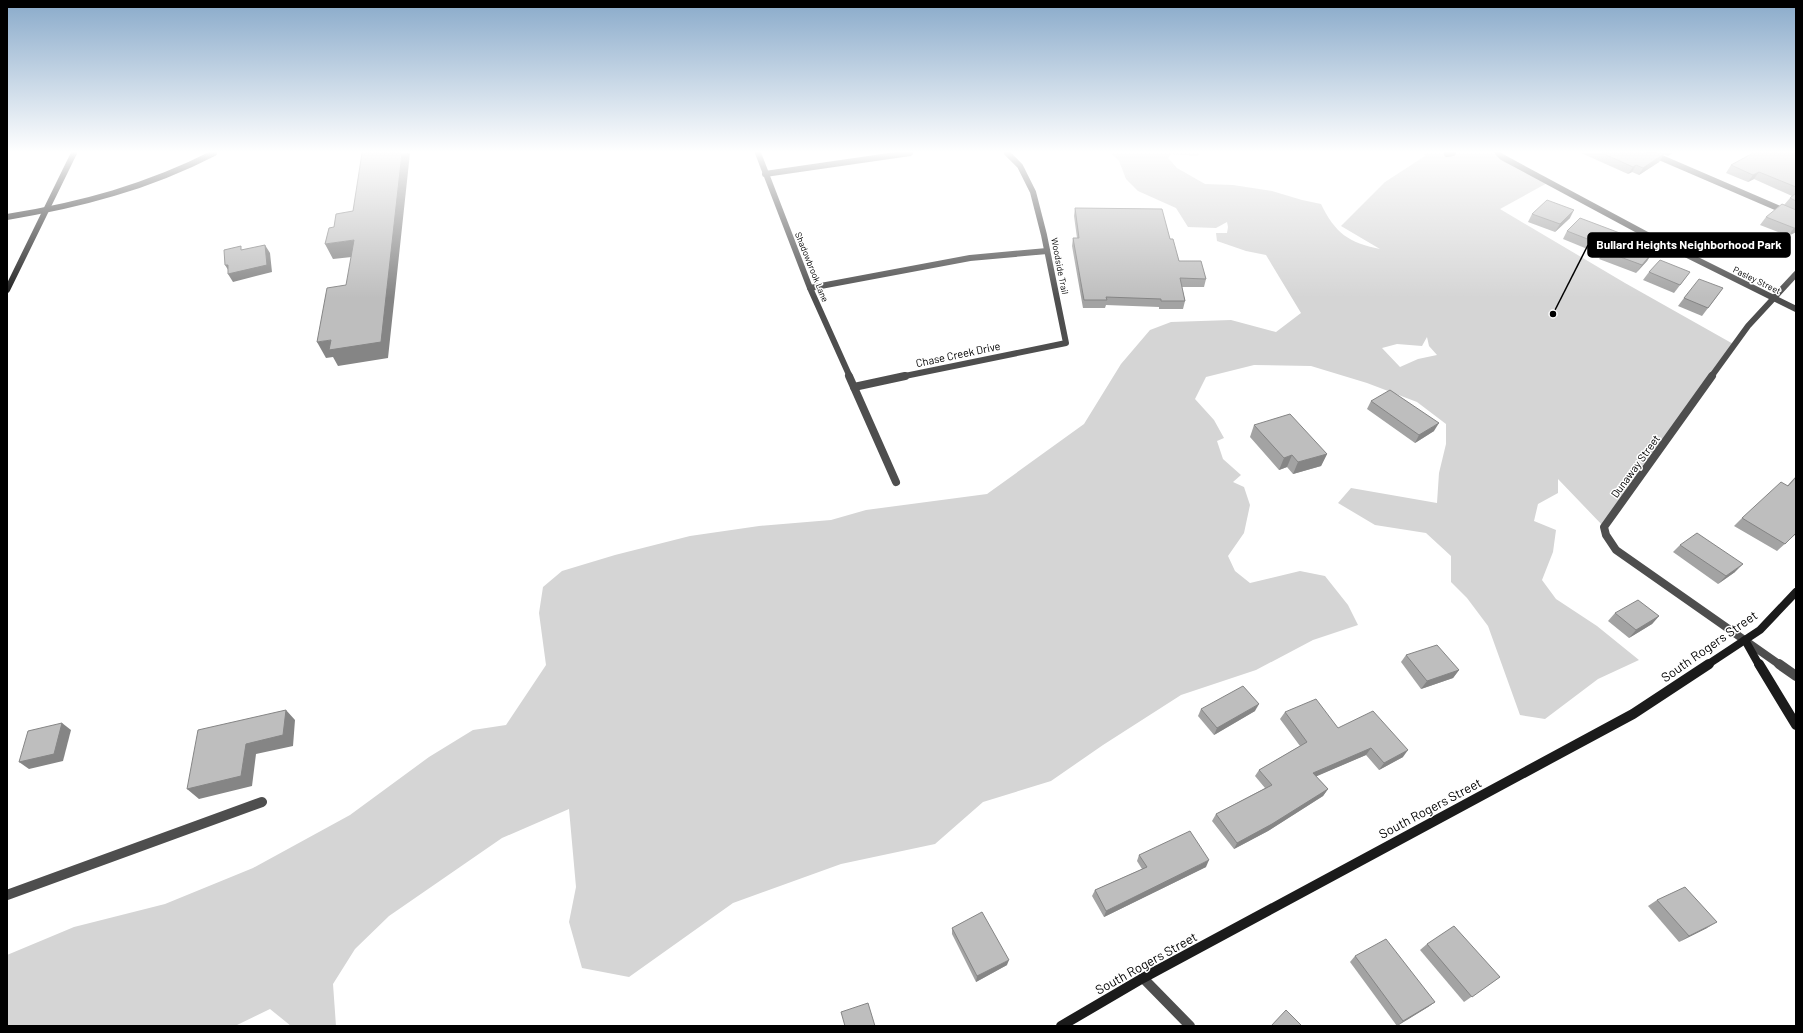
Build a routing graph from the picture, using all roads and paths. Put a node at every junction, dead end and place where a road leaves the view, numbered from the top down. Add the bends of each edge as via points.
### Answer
1 (51, 201) edge
2 (87, 201) edge
3 (776, 201) edge
4 (1035, 201) edge
5 (1584, 201) edge
6 (1762, 201) edge
7 (46, 211) junction
8 (1796, 216) edge
9 (7, 217) edge
10 (1047, 252) junction
11 (1796, 274) edge
12 (810, 288) junction
13 (7, 290) edge
14 (1774, 298) junction
15 (1796, 309) edge
16 (1066, 343) joint
17 (854, 386) junction
18 (896, 482) dead end
19 (1796, 592) edge
20 (1745, 640) junction
21 (1796, 676) edge
22 (1796, 725) edge
23 (262, 802) dead end
24 (7, 895) edge
25 (1143, 978) junction
26 (1062, 1026) edge
27 (1190, 1026) edge

1 - 7 main road
2 - 7 main road
3 - 12 street, Shadowbrook Lane
4 - 10 street, Woodside Trail
5 - 14 street, Pasley Street
6 - 8 street
7 - 9 main road
7 - 13 main road
10 - 12 street via 970,258
10 - 16 street, Woodside Trail
11 - 14 street, Dunaway Street
12 - 17 street, Shadowbrook Lane
14 - 15 street, Pasley Street
14 - 20 street, Dunaway Street via 1748,326 1604,526 1606,535 1616,550
16 - 17 street, Chase Creek Drive
17 - 18 street, Shadowbrook Lane
19 - 20 main road, South Rogers Street via 1760,630
20 - 21 street
20 - 22 main road
20 - 25 main road, South Rogers Street via 1633,714
23 - 24 street
25 - 26 main road, South Rogers Street
25 - 27 street

